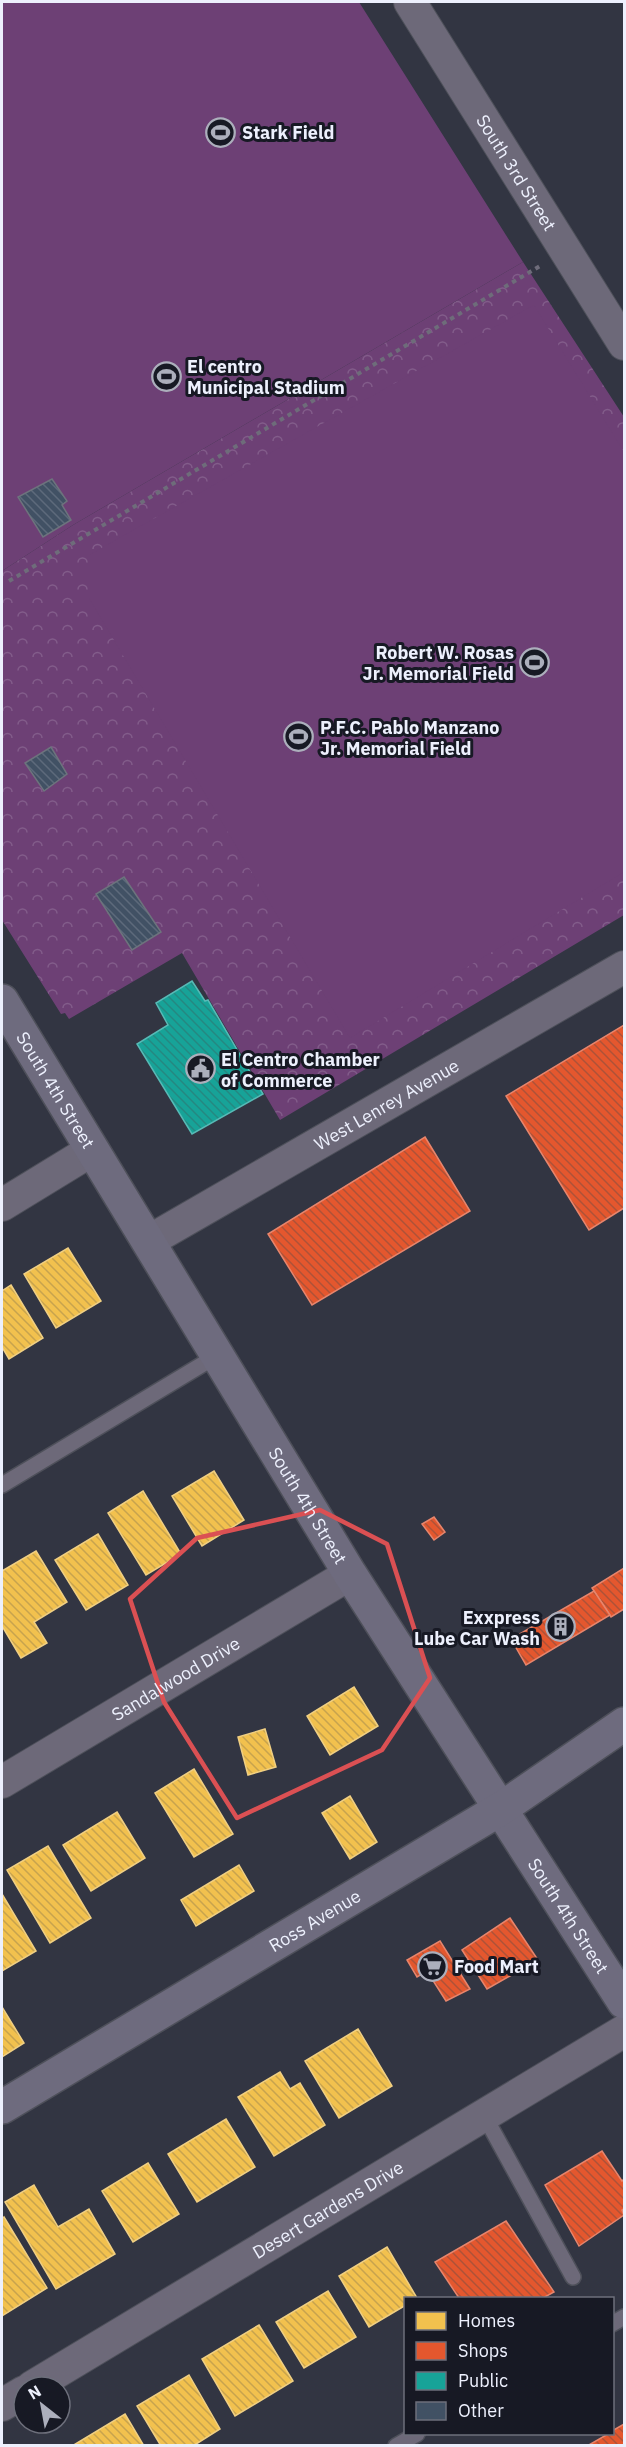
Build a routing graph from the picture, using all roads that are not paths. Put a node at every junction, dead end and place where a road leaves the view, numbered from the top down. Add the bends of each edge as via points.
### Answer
1 (410, 2) edge
2 (624, 344) edge
3 (624, 967) edge
4 (2, 1001) edge
5 (92, 1150) junction
6 (2, 1205) edge
7 (149, 1240) junction
8 (218, 1355) junction
9 (2, 1485) edge
10 (350, 1574) junction
11 (624, 1724) edge
12 (2, 1782) edge
13 (502, 1808) junction
14 (624, 2002) edge
15 (624, 2031) edge
16 (2, 2107) edge
17 (484, 2115) junction
18 (573, 2277) dead end
19 (52, 2375) edge
20 (414, 2435) edge
21 (396, 2445) edge

1 - 2 street, South 3rd Street
3 - 7 street, West Lenrey Avenue
4 - 5 main road, South 4th Street
5 - 6 street
5 - 7 main road, South 4th Street
7 - 8 main road, South 4th Street
8 - 9 lane
8 - 10 main road, South 4th Street
10 - 12 street, Sandalwood Drive
10 - 13 main road, South 4th Street
11 - 13 main road, Ross Avenue
13 - 14 main road, South 4th Street
13 - 16 main road, Ross Avenue
15 - 17 street, Desert Gardens Drive
17 - 18 lane
17 - 19 street, Desert Gardens Drive
20 - 21 lane

